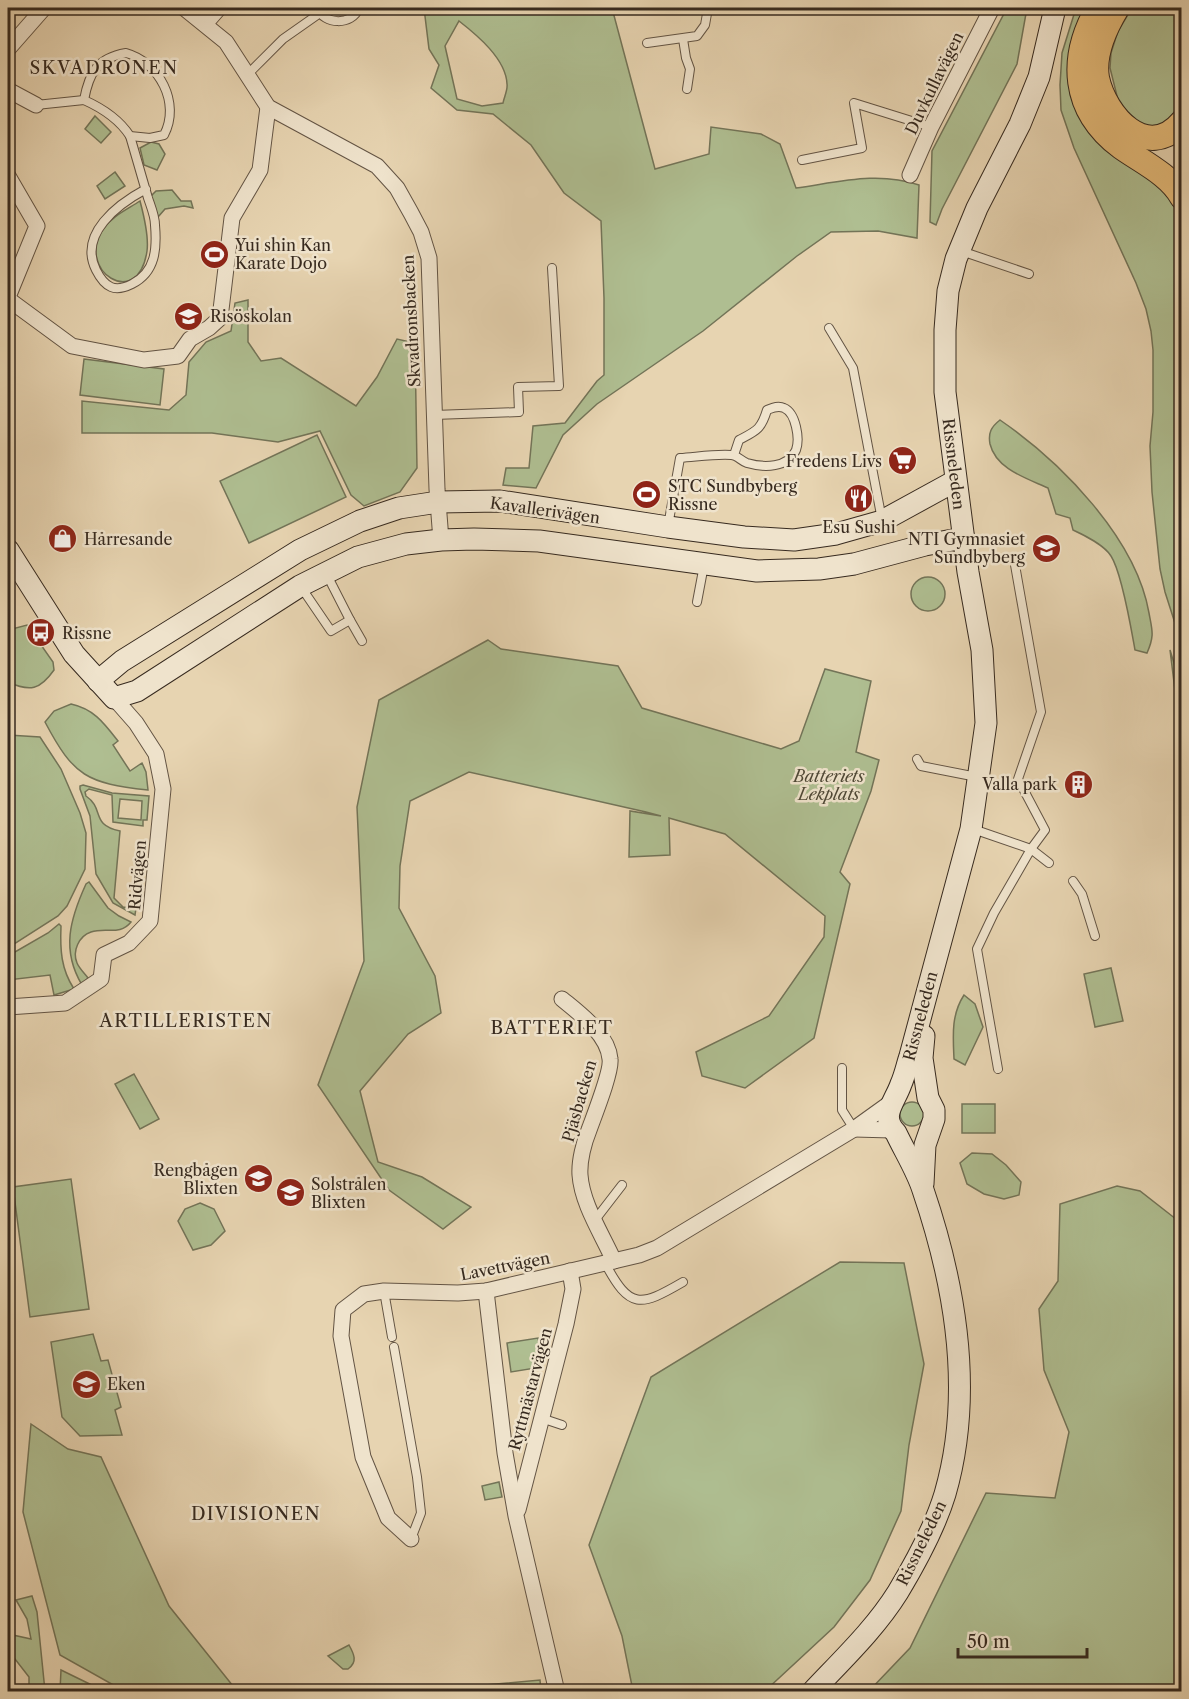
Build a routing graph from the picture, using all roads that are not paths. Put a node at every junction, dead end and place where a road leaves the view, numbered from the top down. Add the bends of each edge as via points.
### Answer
1 (44, 8) edge
2 (184, 8) edge
3 (219, 8) edge
4 (359, 8) edge
5 (708, 8) edge
6 (992, 8) edge
7 (1055, 8) edge
8 (1098, 8) edge
9 (1117, 8) edge
10 (318, 10) edge
11 (205, 24) junction
12 (684, 39) junction
13 (647, 43) dead end
14 (8, 49) edge
15 (248, 74) junction
16 (687, 89) dead end
17 (8, 90) edge
18 (84, 100) junction
19 (36, 105) joint
20 (268, 107) junction
21 (1182, 122) edge
22 (931, 127) junction
23 (130, 136) junction
24 (802, 160) dead end
25 (910, 175) dead end
26 (8, 176) edge
27 (146, 189) junction
28 (1182, 197) edge
29 (959, 251) junction
30 (552, 268) dead end
31 (1029, 274) dead end
32 (8, 298) edge
33 (829, 328) dead end
34 (434, 415) junction
35 (734, 455) junction
36 (956, 481) junction
37 (438, 502) junction
38 (882, 521) junction
39 (668, 527) junction
40 (964, 538) junction
41 (441, 540) junction
42 (8, 550) edge
43 (704, 565) junction
44 (1015, 565) dead end
45 (325, 572) junction
46 (300, 586) junction
47 (697, 602) dead end
48 (350, 620) junction
49 (362, 641) dead end
50 (98, 681) junction
51 (114, 698) junction
52 (917, 759) dead end
53 (978, 777) junction
54 (971, 829) junction
55 (1031, 849) junction
56 (1049, 863) dead end
57 (1073, 881) dead end
58 (944, 936) junction
59 (1095, 936) dead end
60 (562, 999) dead end
61 (8, 1007) edge
62 (842, 1068) dead end
63 (998, 1069) dead end
64 (928, 1098) junction
65 (894, 1099) junction
66 (931, 1128) junction
67 (854, 1129) junction
68 (894, 1131) junction
69 (622, 1185) dead end
70 (923, 1189) junction
71 (595, 1220) junction
72 (609, 1262) junction
73 (570, 1271) junction
74 (683, 1282) dead end
75 (384, 1291) junction
76 (486, 1291) junction
77 (392, 1337) dead end
78 (394, 1347) dead end
79 (541, 1419) junction
80 (562, 1425) dead end
81 (516, 1516) junction
82 (411, 1539) joint
83 (557, 1692) edge
84 (812, 1692) edge

1 - 14 street
2 - 11 street
3 - 11 street
4 - 10 lane via 355,16 342,21 325,18
5 - 12 lane via 705,25 697,36
6 - 22 street, Duvkullavägen
7 - 29 street, Rissneleden via 1039,77
8 - 28 main road via 1081,43 1079,63 1085,101 1105,133 1162,175
9 - 21 main road via 1101,39 1098,56 1097,77 1103,96 1123,125 1148,139 1162,137
10 - 15 lane
11 - 15 street via 226,42
12 - 13 lane
12 - 16 lane via 690,69
15 - 20 street
17 - 19 street
18 - 19 lane
18 - 23 lane via 107,112
18 - 23 lane via 100,62 126,53 138,57 160,79 169,94 171,108 164,135
20 - 32 street via 260,170 232,218 220,318 190,339 178,357 144,360 72,346
20 - 34 street, Skvadronsbacken via 377,166 397,188 411,213 429,258
22 - 24 lane via 854,104 862,148
22 - 25 street, Duvkullavägen
23 - 27 lane
26 - 32 street via 38,226
27 - 27 lane via 155,223 152,268 136,282 112,288 92,262 94,238 99,226 117,208
29 - 31 lane
29 - 36 street, Rissneleden via 948,291 945,330 945,392
30 - 34 lane via 559,386 519,387 519,412
33 - 38 lane via 853,368
34 - 37 street, Skvadronsbacken
35 - 35 lane via 746,463 770,466 789,460 797,437 792,415 785,408 767,410 763,424 739,440
35 - 39 lane via 680,458
36 - 38 street, Kavallerivägen
36 - 40 street, Rissneleden
37 - 39 street, Kavallerivägen via 500,501
37 - 41 street, Skvadronsbacken
37 - 50 street, Kavallerivägen via 399,508 360,521 300,550 122,661
38 - 39 street, Kavallerivägen via 794,540
40 - 43 street, Kavallerivägen via 819,569 757,571
40 - 53 street, Rissneleden via 982,650 986,723
41 - 43 street, Kavallerivägen via 539,541
41 - 45 street, Kavallerivägen via 383,549
42 - 50 street via 74,654
43 - 47 lane
44 - 55 lane via 1041,712 1018,779 1045,830
45 - 46 street, Kavallerivägen
45 - 48 lane
46 - 48 lane via 331,631
46 - 51 street, Kavallerivägen via 138,691
48 - 49 lane
50 - 51 street
51 - 61 street, Ridvägen via 156,754 163,789 150,921 129,943 104,955 101,979 83,993 65,1003
52 - 53 lane via 921,766
53 - 54 street, Rissneleden
54 - 55 lane
54 - 58 street, Rissneleden
55 - 56 lane
55 - 63 lane via 977,949
57 - 59 lane via 1082,894
58 - 64 street, Rissneleden via 922,1043
58 - 65 street, Rissneleden
60 - 71 street, Pjäsbacken via 602,1037 611,1059 585,1138 579,1174
62 - 67 lane via 843,1110
64 - 65 street via 911,1092
64 - 66 street, Rissneleden via 934,1110
65 - 67 street, Lavettvägen
65 - 68 street, Rissneleden via 888,1116
66 - 68 street via 913,1138
66 - 70 street, Rissneleden via 925,1145
67 - 68 street
67 - 72 street, Lavettvägen via 657,1248
68 - 70 street, Rissneleden
69 - 71 lane
70 - 84 street, Rissneleden via 944,1264 958,1342 961,1389 954,1451 944,1494 897,1593
71 - 72 street, Pjäsbacken
72 - 73 street, Lavettvägen
72 - 74 lane via 621,1290 638,1300 657,1297
73 - 76 street, Lavettvägen
73 - 79 street, Ryttmästarvägen via 571,1301
75 - 76 street, Lavettvägen
75 - 77 lane
75 - 82 street, Lavettvägen via 364,1294 343,1311 340,1336 363,1457 388,1518
76 - 81 street, Ryttmästarvägen
78 - 82 lane via 421,1513
79 - 80 lane
79 - 81 street, Ryttmästarvägen
81 - 83 street, Ryttmästarvägen

